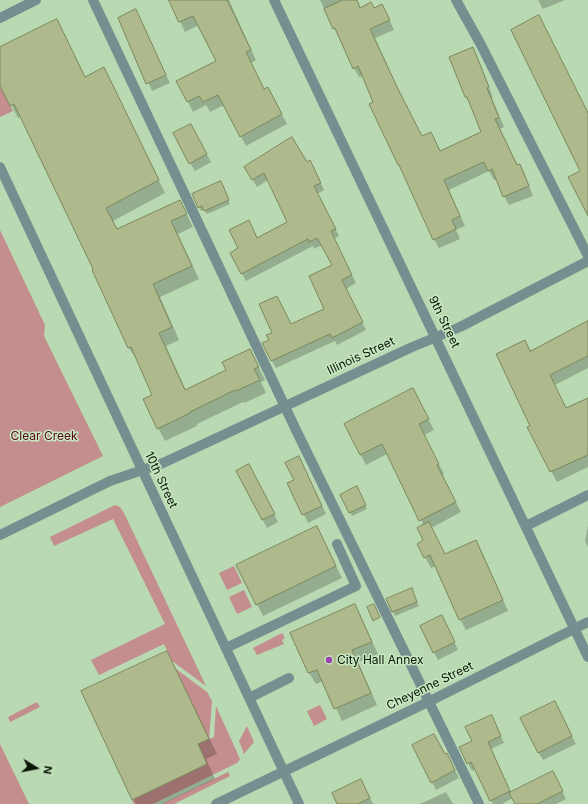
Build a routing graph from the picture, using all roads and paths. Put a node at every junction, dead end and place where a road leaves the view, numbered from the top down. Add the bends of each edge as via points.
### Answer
1 (36, 0) edge
2 (93, 0) edge
3 (274, 0) edge
4 (456, 0) edge
5 (0, 18) edge
6 (0, 167) edge
7 (588, 256) edge
8 (588, 261) edge
9 (435, 337) junction
10 (285, 406) junction
11 (142, 470) junction
12 (588, 495) edge
13 (526, 526) junction
14 (0, 535) edge
15 (337, 544) dead end
16 (588, 622) edge
17 (574, 629) junction
18 (226, 648) junction
19 (588, 657) edge
20 (289, 678) dead end
21 (249, 698) junction
22 (428, 702) junction
23 (283, 772) junction
24 (216, 804) edge
25 (299, 804) edge
26 (479, 804) edge

1 - 5 street
2 - 10 street
3 - 9 street, 9th Street
4 - 7 street
6 - 11 street, 10th Street
8 - 9 street, Illinois Street via 460,327
9 - 10 street, Illinois Street
9 - 13 street, 9th Street
10 - 11 street, Illinois Street via 164,463
10 - 22 street
11 - 14 street, Illinois Street via 110,481
11 - 18 street, 10th Street
12 - 13 street
13 - 17 street, 9th Street
15 - 18 street via 356,586
16 - 17 street, Cheyenne Street
17 - 19 street, 9th Street
17 - 22 street, Cheyenne Street
18 - 21 street, 10th Street
20 - 21 street
21 - 23 street, 10th Street
22 - 23 street, Cheyenne Street
22 - 26 street
23 - 24 street, Cheyenne Street
23 - 25 street, 10th Street

